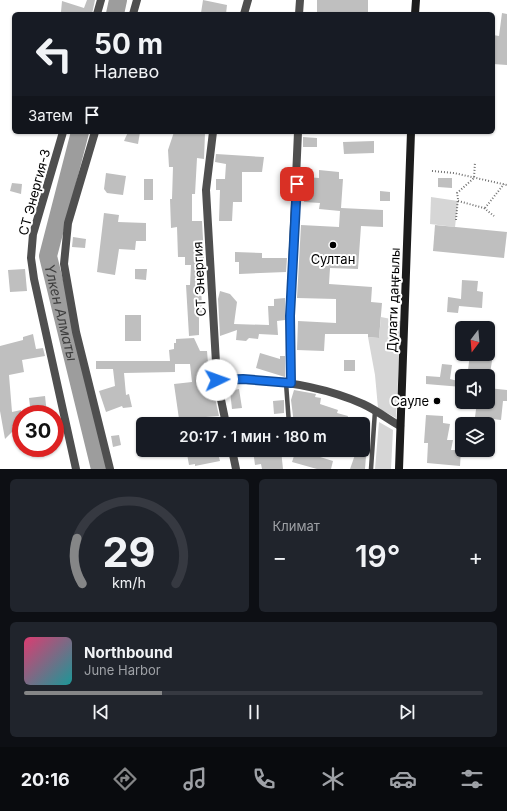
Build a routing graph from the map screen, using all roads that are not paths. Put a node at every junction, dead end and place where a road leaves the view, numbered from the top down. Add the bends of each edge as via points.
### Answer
1 (101, 0) edge
2 (136, 0) edge
3 (248, 0) edge
4 (300, 0) edge
5 (416, 0) edge
6 (98, 12) edge
7 (133, 12) edge
8 (245, 12) edge
9 (299, 12) edge
10 (415, 12) edge
11 (62, 134) edge
12 (94, 134) edge
13 (213, 134) edge
14 (298, 134) edge
15 (411, 134) edge
16 (217, 380) junction
17 (288, 383) junction
18 (375, 411) junction
19 (225, 417) edge
20 (289, 417) edge
21 (400, 426) junction
22 (233, 457) edge
23 (76, 469) edge
24 (110, 469) edge
25 (236, 469) edge
26 (370, 469) edge
27 (399, 469) edge

1 - 6 street
2 - 7 street
3 - 8 street
4 - 9 street
5 - 10 main road
11 - 23 street, СТ Энергия-3 via 33,234 31,258
12 - 24 street via 68,223 64,264 76,332
13 - 16 street, СТ Энергия via 206,190
14 - 17 street
15 - 21 main road, Дулати даңғылы
16 - 17 street via 243,379
16 - 19 street, СТ Энергия
17 - 18 street via 331,392
17 - 20 lane
18 - 21 street
18 - 26 lane
21 - 27 main road, Дулати даңғылы
22 - 25 street

